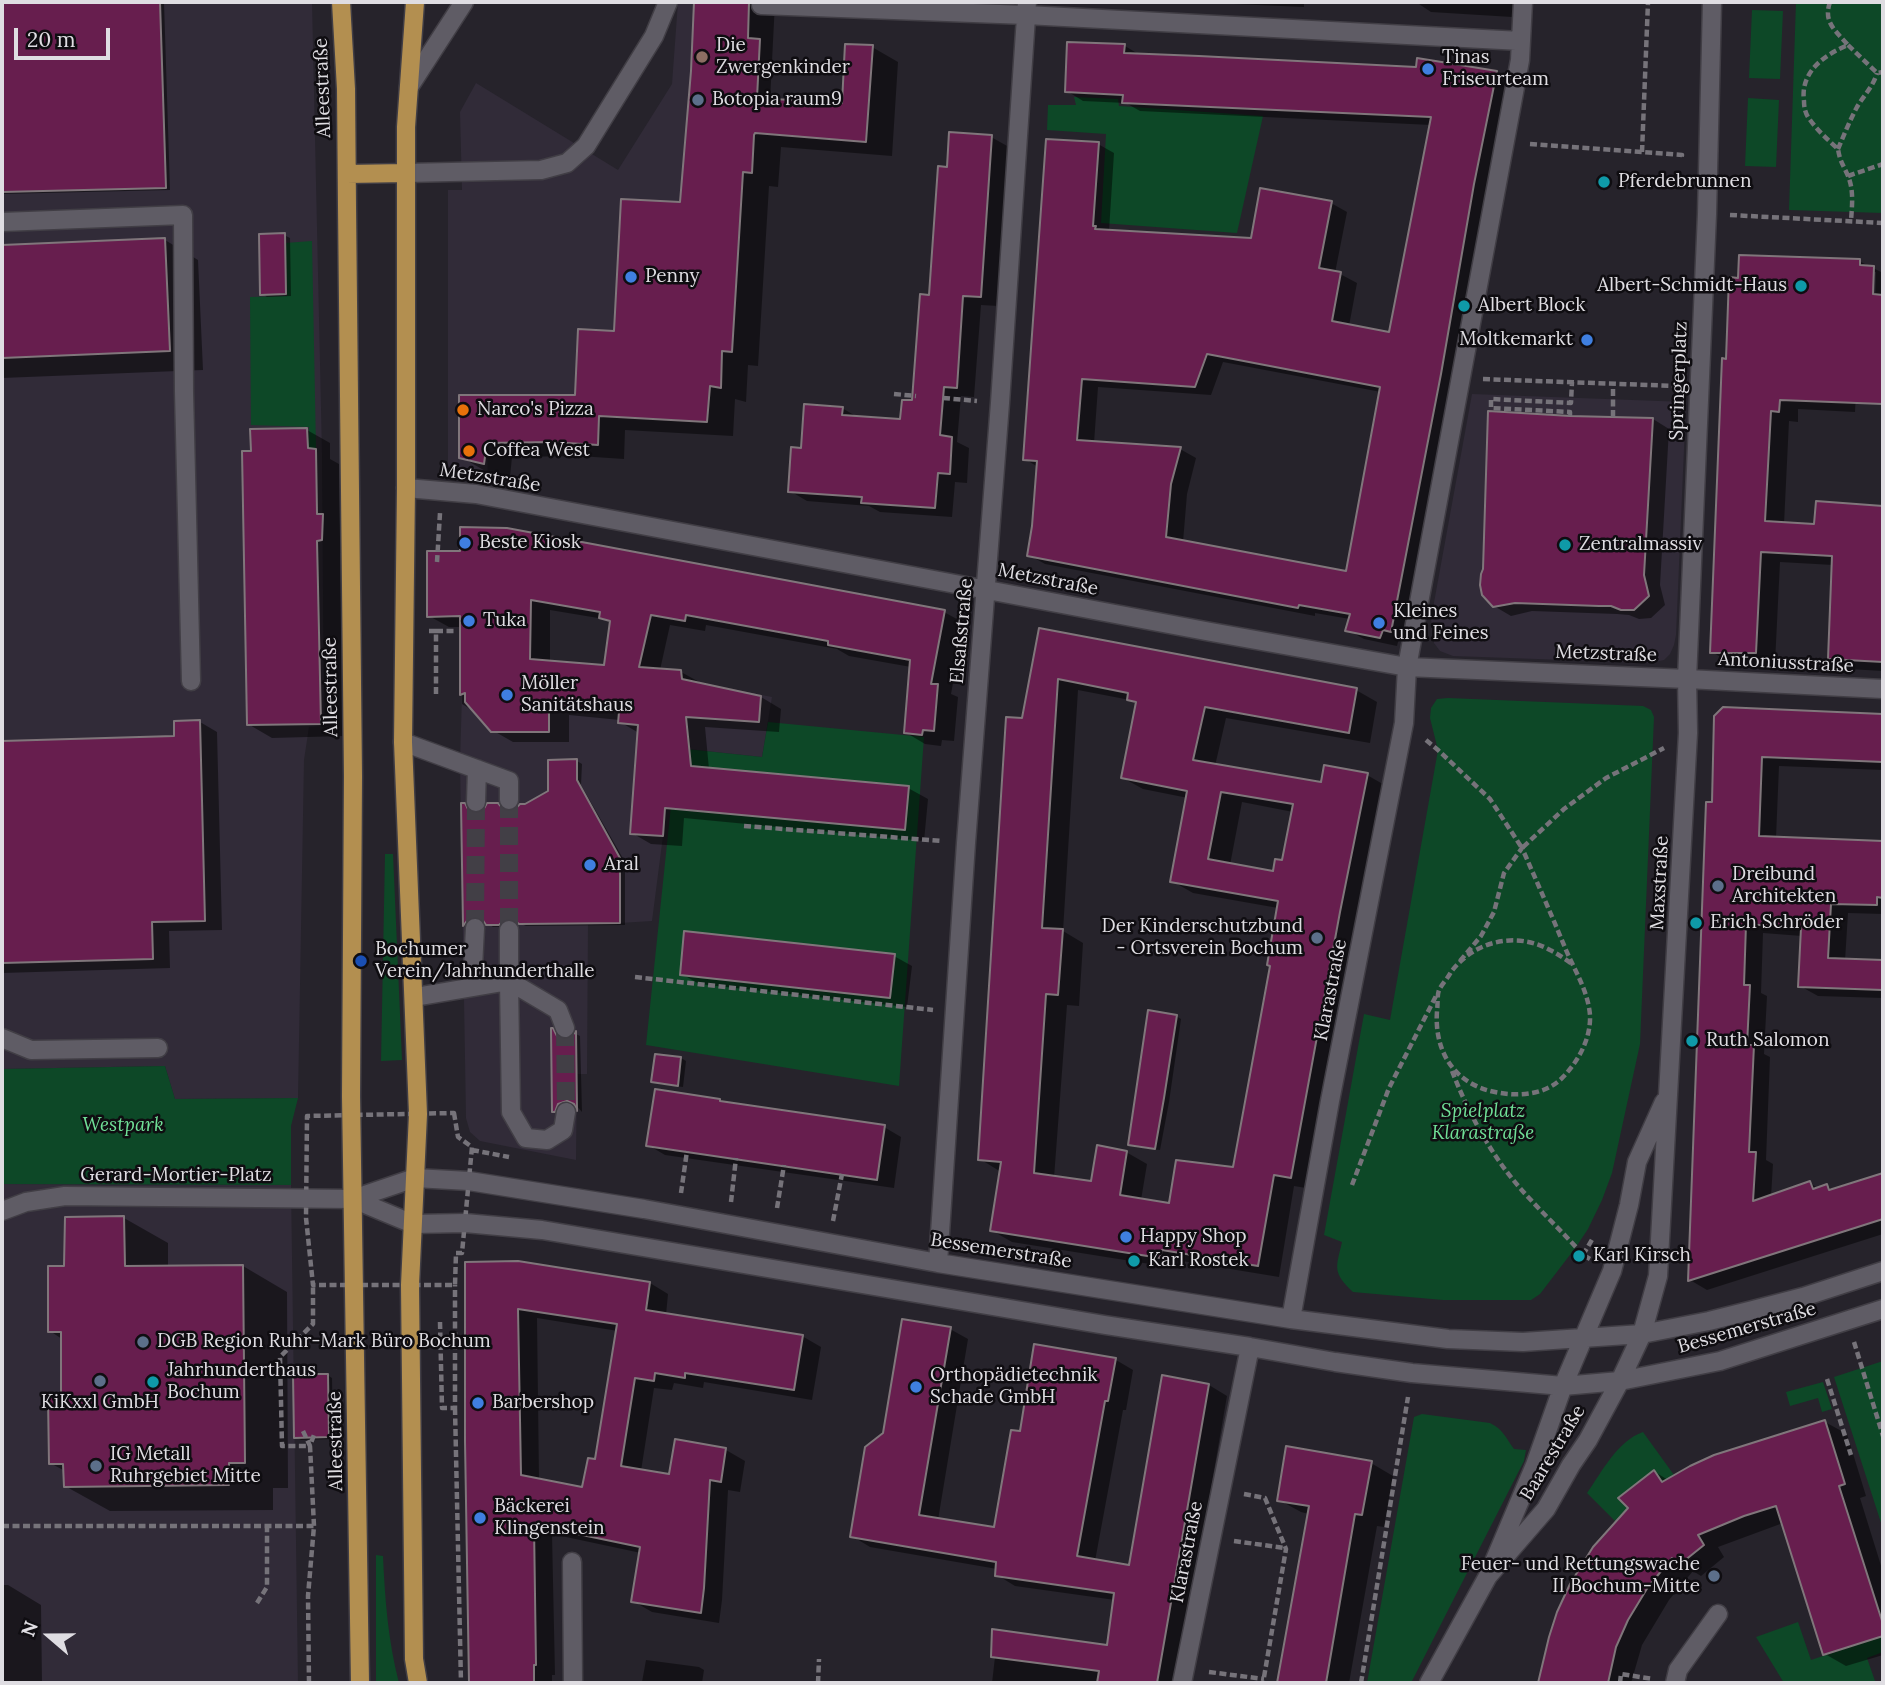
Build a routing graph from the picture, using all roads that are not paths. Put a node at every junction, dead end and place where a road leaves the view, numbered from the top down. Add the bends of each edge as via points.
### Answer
1 (341, 2) edge
2 (415, 2) edge
3 (464, 2) edge
4 (668, 2) edge
5 (1523, 2) edge
6 (1712, 2) edge
7 (761, 5) dead end
8 (1026, 8) edge
9 (1521, 41) junction
10 (410, 87) junction
11 (406, 173) junction
12 (347, 174) junction
13 (2, 222) edge
14 (406, 488) junction
15 (986, 590) junction
16 (1407, 667) junction
17 (1687, 679) junction
18 (191, 681) dead end
19 (1883, 689) edge
20 (403, 742) junction
21 (477, 769) junction
22 (509, 800) tunnel mouth
23 (476, 802) tunnel mouth
24 (475, 928) tunnel mouth
25 (509, 930) tunnel mouth
26 (509, 981) junction
27 (472, 987) junction
28 (415, 997) junction
29 (565, 1028) tunnel mouth
30 (2, 1038) edge
31 (158, 1048) dead end
32 (1669, 1089) junction
33 (566, 1112) tunnel mouth
34 (415, 1178) junction
35 (353, 1199) junction
36 (2, 1211) edge
37 (413, 1224) junction
38 (938, 1263) junction
39 (1883, 1271) edge
40 (1883, 1309) edge
41 (1291, 1320) junction
42 (1642, 1334) junction
43 (1583, 1338) junction
44 (1250, 1347) junction
45 (1620, 1381) junction
46 (1563, 1386) junction
47 (572, 1562) dead end
48 (1488, 1576) junction
49 (1718, 1614) dead end
50 (1183, 1676) edge
51 (360, 1683) edge
52 (418, 1683) edge
53 (573, 1683) edge
54 (1429, 1683) edge
55 (1675, 1683) edge

1 - 12 main road, Alleestraße
2 - 10 main road
3 - 10 street
4 - 11 street via 654,36 593,135 567,163 541,170
5 - 9 street
6 - 17 street, Springerplatz
7 - 8 street
8 - 9 street
8 - 15 street, Elsaßstraße
9 - 16 street
10 - 11 main road
11 - 12 main road
11 - 14 main road
12 - 35 main road, Alleestraße
13 - 18 street via 183,215
14 - 15 street, Metzstraße via 476,494
14 - 20 main road
15 - 16 street, Metzstraße
15 - 38 street, Elsaßstraße
16 - 17 street, Metzstraße
16 - 41 street, Klarastraße via 1404,723
17 - 19 street, Antoniusstraße
17 - 32 street, Maxstraße
20 - 21 street
20 - 28 main road
21 - 22 street via 509,781
21 - 23 street
24 - 27 street
25 - 26 street
26 - 27 street
26 - 29 street via 558,1010
26 - 33 street via 511,1112 527,1138 547,1140 563,1130
27 - 28 street
28 - 34 main road
30 - 31 street via 31,1050
32 - 42 street, Maxstraße via 1658,1276
32 - 43 street, Maxstraße via 1637,1162 1612,1271
34 - 35 street
34 - 37 main road
34 - 38 street, Bessemerstraße via 487,1183
35 - 36 street, Gerard-Mortier-Platz via 65,1196
35 - 37 street
35 - 51 main road, Alleestraße
37 - 44 street, Bessemerstraße via 542,1230
37 - 52 main road via 410,1305
38 - 41 street, Bessemerstraße
39 - 42 street, Bessemerstraße via 1803,1297
40 - 45 street, Bessemerstraße via 1720,1361
41 - 43 street, Bessemerstraße via 1448,1339 1523,1342
42 - 43 street, Bessemerstraße
42 - 45 street
43 - 46 street
44 - 46 street, Bessemerstraße via 1412,1373
44 - 50 street, Klarastraße
45 - 46 street, Bessemerstraße
45 - 48 street, Baarestraße via 1546,1509
46 - 48 street, Baarestraße
47 - 53 street
48 - 54 street, Baarestraße
49 - 55 street via 1678,1670

